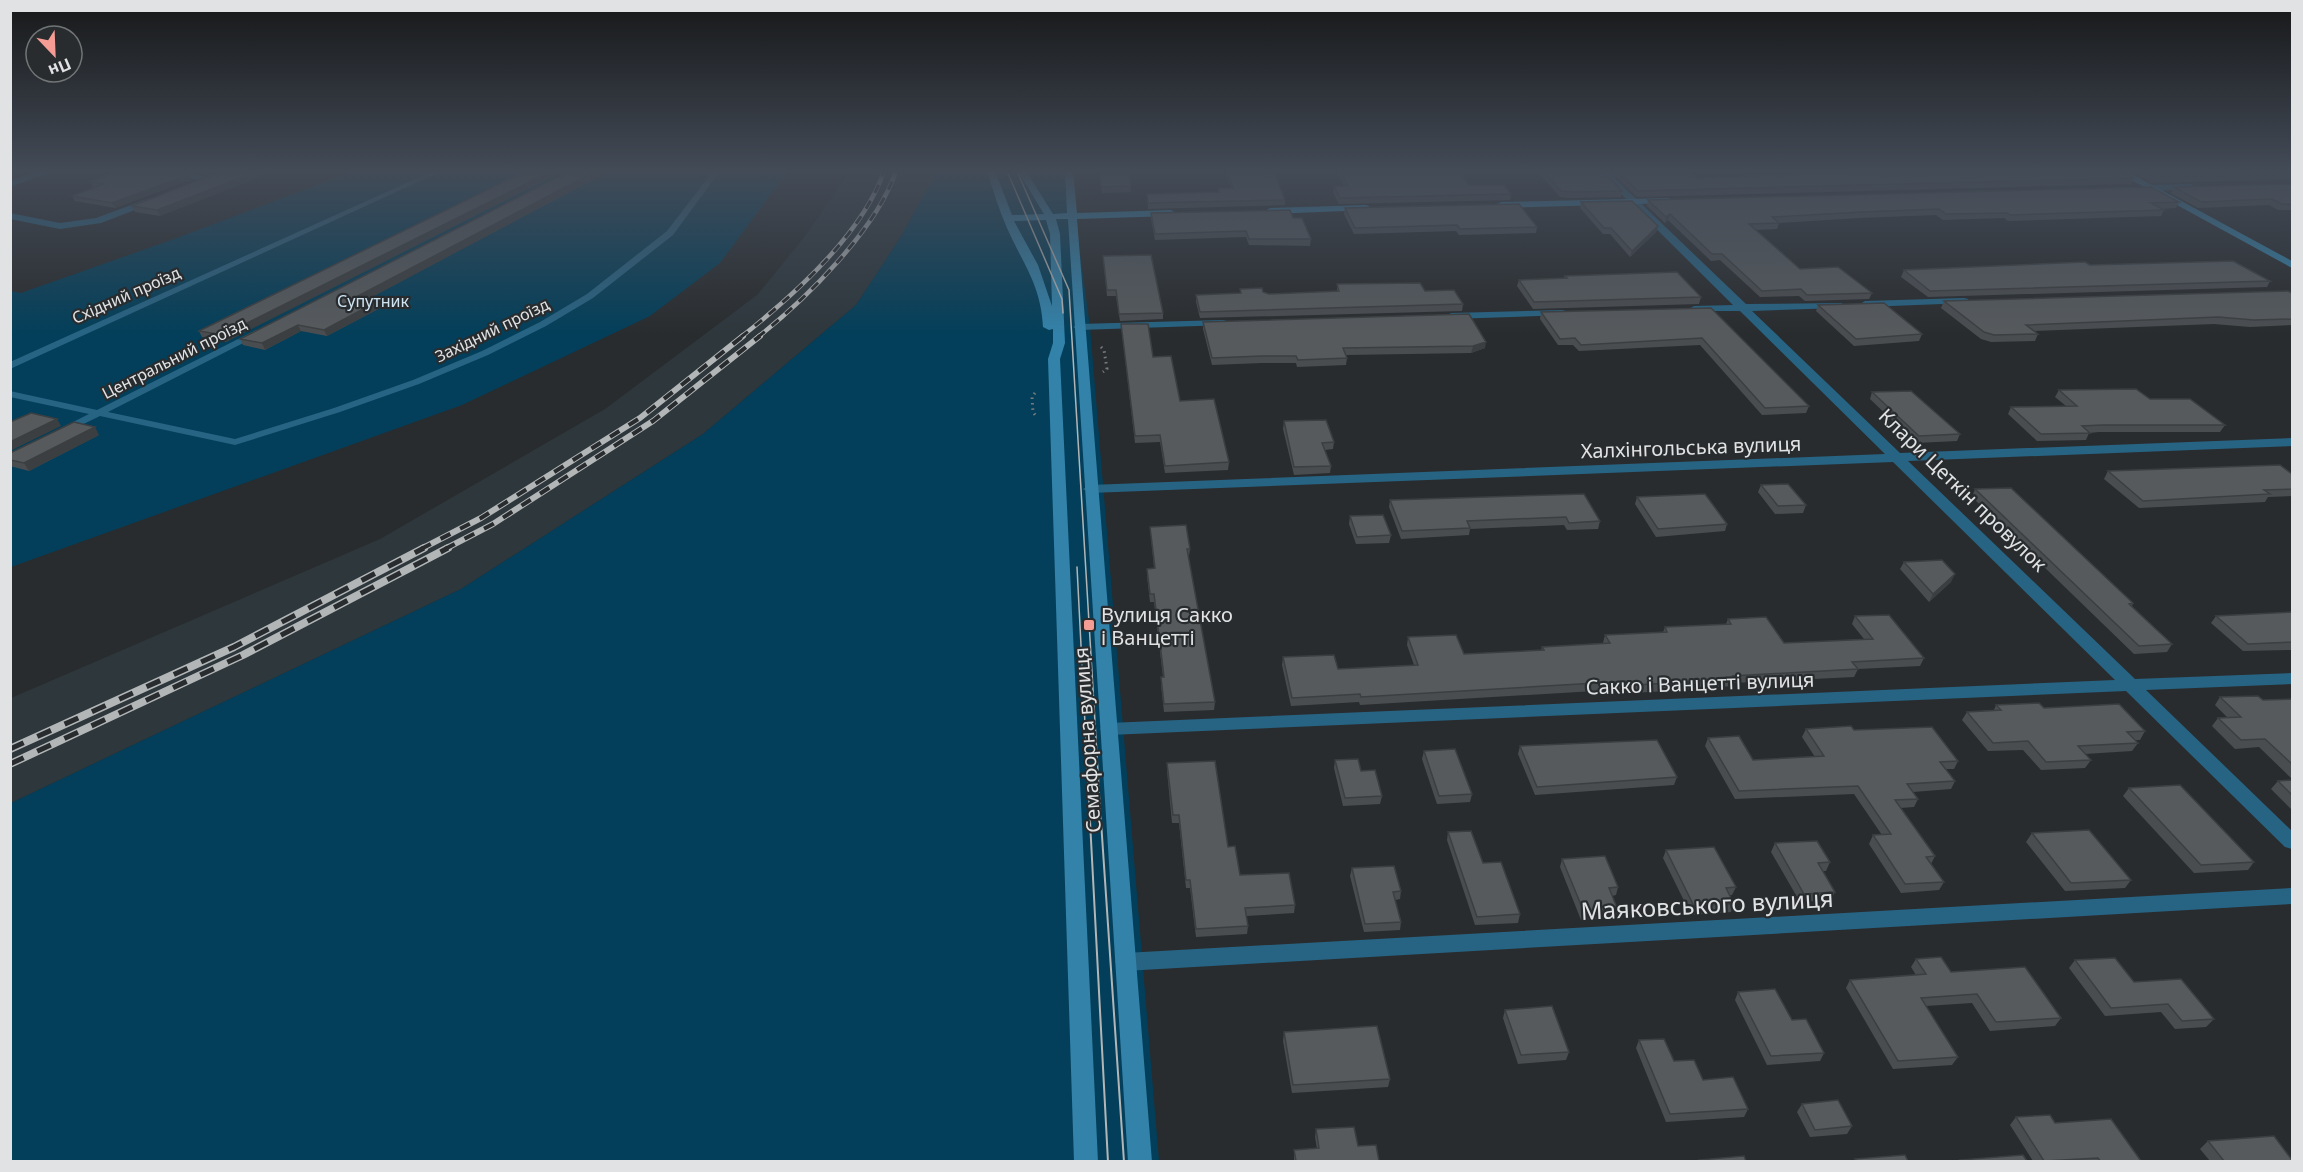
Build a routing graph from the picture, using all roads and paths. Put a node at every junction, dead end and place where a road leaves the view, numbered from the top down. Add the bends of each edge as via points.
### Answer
1 (317, 226) edge
2 (676, 226) edge
3 (1011, 226) edge
4 (1053, 226) edge
5 (1073, 226) edge
6 (1657, 226) edge
7 (2220, 226) edge
8 (2292, 265) edge
9 (1981, 301) edge
10 (1742, 308) junction
11 (1683, 310) edge
12 (1577, 313) edge
13 (1435, 317) edge
14 (1234, 323) edge
15 (268, 327) edge
16 (1086, 327) junction
17 (1054, 359) junction
18 (10, 366) edge
19 (1096, 378) dead end
20 (10, 394) edge
21 (98, 413) junction
22 (59, 433) edge
23 (2292, 442) edge
24 (1899, 459) junction
25 (1090, 489) junction
26 (2292, 678) edge
27 (2135, 686) junction
28 (1109, 729) junction
29 (2292, 842) edge
30 (2292, 896) edge
31 (1125, 962) junction
32 (1086, 1161) edge
33 (1140, 1161) edge

1 - 18 lane, Східний проїзд
2 - 21 lane, Західний проїзд via 590,296 485,353 416,382 235,442
3 - 17 main road, Семафорна вулиця via 1027,251 1043,292
4 - 17 main road, Семафорна вулиця via 1059,343
5 - 16 main road, Семафорна вулиця
6 - 10 street, Клари Цеткін провулок
7 - 8 main road
9 - 10 street
10 - 11 street
10 - 24 street, Клари Цеткін провулок
12 - 13 street
14 - 16 street
15 - 21 lane, Центральний проїзд
16 - 19 path via 1094,343 1104,350 1107,369
16 - 25 main road, Семафорна вулиця
17 - 32 main road, Семафорна вулиця
20 - 21 lane
21 - 22 lane, Центральний проїзд
23 - 24 street, Халхінгольська вулиця
24 - 25 street, Халхінгольська вулиця
24 - 27 street, Клари Цеткін провулок
25 - 28 main road, Семафорна вулиця
26 - 27 street, Сакко і Ванцетті вулиця
27 - 28 street, Сакко і Ванцетті вулиця
27 - 29 street, Клари Цеткін провулок
28 - 31 main road, Семафорна вулиця
30 - 31 street, Маяковського вулиця
31 - 33 main road, Семафорна вулиця

